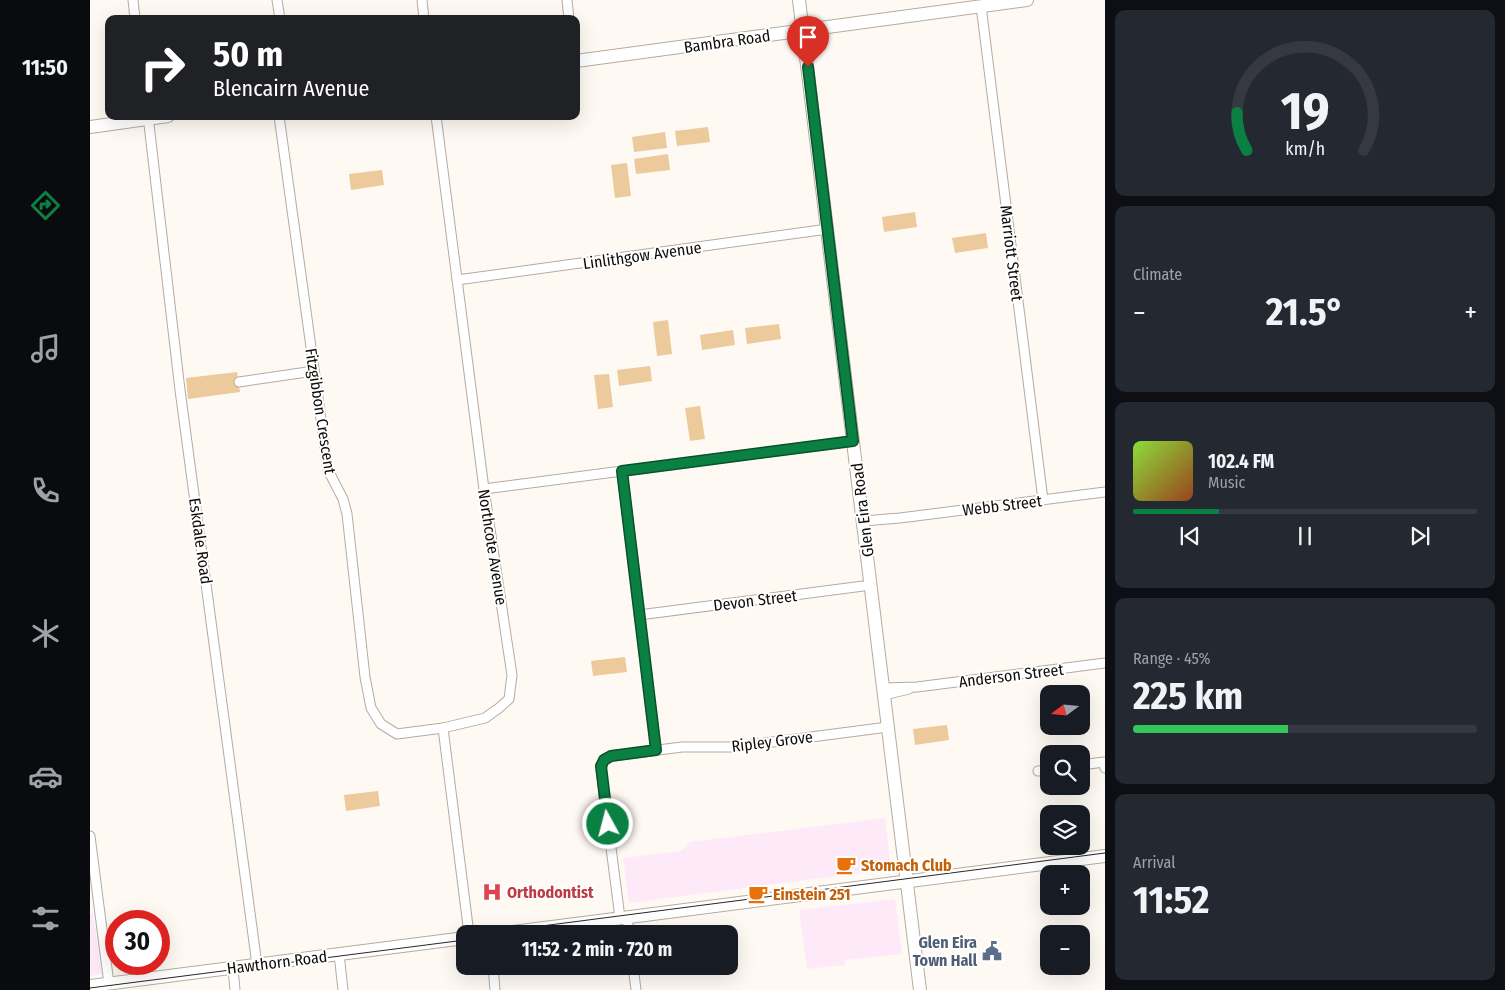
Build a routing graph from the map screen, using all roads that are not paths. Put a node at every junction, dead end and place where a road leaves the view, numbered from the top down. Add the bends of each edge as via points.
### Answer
1 (133, 0) edge
2 (277, 0) edge
3 (422, 0) edge
4 (567, 0) edge
5 (799, 0) edge
6 (1027, 0) edge
7 (1005, 2) edge
8 (982, 6) junction
9 (135, 15) edge
10 (279, 15) edge
11 (424, 15) edge
12 (569, 15) edge
13 (803, 30) junction
14 (580, 60) edge
15 (135, 120) edge
16 (148, 120) edge
17 (280, 120) edge
18 (437, 120) edge
19 (90, 127) edge
20 (828, 229) junction
21 (457, 280) junction
22 (314, 372) junction
23 (239, 382) dead end
24 (853, 441) junction
25 (622, 471) junction
26 (484, 489) junction
27 (1105, 492) edge
28 (1043, 500) junction
29 (863, 524) junction
30 (871, 586) junction
31 (639, 614) junction
32 (1105, 663) edge
33 (884, 692) junction
34 (888, 727) junction
35 (443, 728) junction
36 (656, 750) junction
37 (1090, 764) edge
38 (1105, 768) edge
39 (90, 836) edge
40 (1105, 856) edge
41 (907, 881) junction
42 (624, 918) junction
43 (468, 925) edge
44 (569, 925) edge
45 (626, 925) edge
46 (456, 939) edge
47 (338, 954) junction
48 (258, 965) junction
49 (233, 968) junction
50 (494, 975) edge
51 (634, 975) edge
52 (115, 985) edge
53 (90, 986) edge
54 (235, 990) edge
55 (342, 990) edge
56 (496, 990) edge
57 (636, 990) edge
58 (920, 990) edge

1 - 9 street
2 - 10 street
3 - 11 street
4 - 12 street
5 - 13 main road, Glen Eira Road
6 - 7 main road, Bambra Road
7 - 8 main road, Bambra Road
8 - 13 main road, Bambra Road
8 - 28 street, Marriott Street
13 - 14 main road, Bambra Road
13 - 20 main road, Glen Eira Road
15 - 19 main road
16 - 48 street, Eskdale Road via 180,390
17 - 22 street, Fitzgibbon Crescent
18 - 21 street, Northcote Avenue
20 - 21 street, Linlithgow Avenue
20 - 24 main road, Glen Eira Road
21 - 26 street, Northcote Avenue
22 - 23 street
22 - 35 street, Fitzgibbon Crescent via 328,470 347,514 365,677 372,708 381,724 397,734
24 - 25 street
24 - 29 main road, Glen Eira Road
25 - 26 street
25 - 31 street
26 - 35 street, Northcote Avenue via 512,675 509,699 485,718
27 - 28 street, Webb Street
28 - 29 street, Webb Street
29 - 30 main road, Glen Eira Road
30 - 31 street, Devon Street
30 - 33 main road, Glen Eira Road
31 - 36 street
32 - 33 street, Anderson Street
33 - 34 main road, Glen Eira Road
34 - 36 street, Ripley Grove via 734,746
34 - 41 main road, Glen Eira Road
35 - 43 street
36 - 42 street, Ripley Grove via 611,756 601,766
37 - 38 street via 1104,762
39 - 52 street
40 - 41 main road
41 - 42 main road
41 - 58 main road, Glen Eira Road
42 - 44 main road
42 - 45 street
46 - 47 main road, Hawthorn Road
47 - 48 main road, Hawthorn Road
47 - 55 street
48 - 49 main road, Hawthorn Road
49 - 52 main road, Hawthorn Road
49 - 54 street
50 - 56 street
51 - 57 street
52 - 53 main road, Hawthorn Road

